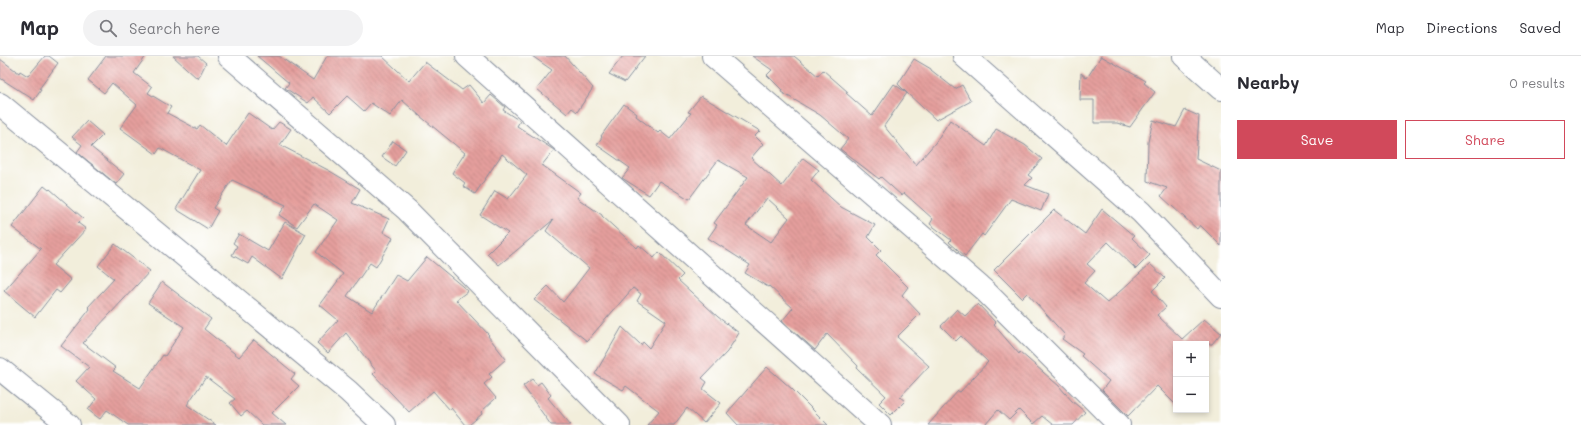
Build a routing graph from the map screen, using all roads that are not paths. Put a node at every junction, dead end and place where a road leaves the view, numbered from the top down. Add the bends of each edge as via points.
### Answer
1 (229, 56) edge
2 (467, 56) edge
3 (713, 56) edge
4 (964, 56) edge
5 (1184, 56) edge
6 (1221, 89) edge
7 (0, 104) edge
8 (1221, 296) edge
9 (0, 369) edge
10 (69, 425) edge
11 (384, 425) edge
12 (619, 425) edge
13 (880, 425) edge
14 (1119, 425) edge

1 - 12 street via 407,210
2 - 13 street
3 - 14 street via 985,291
4 - 8 street via 1141,212
5 - 6 street
7 - 11 street via 348,390
9 - 10 street

